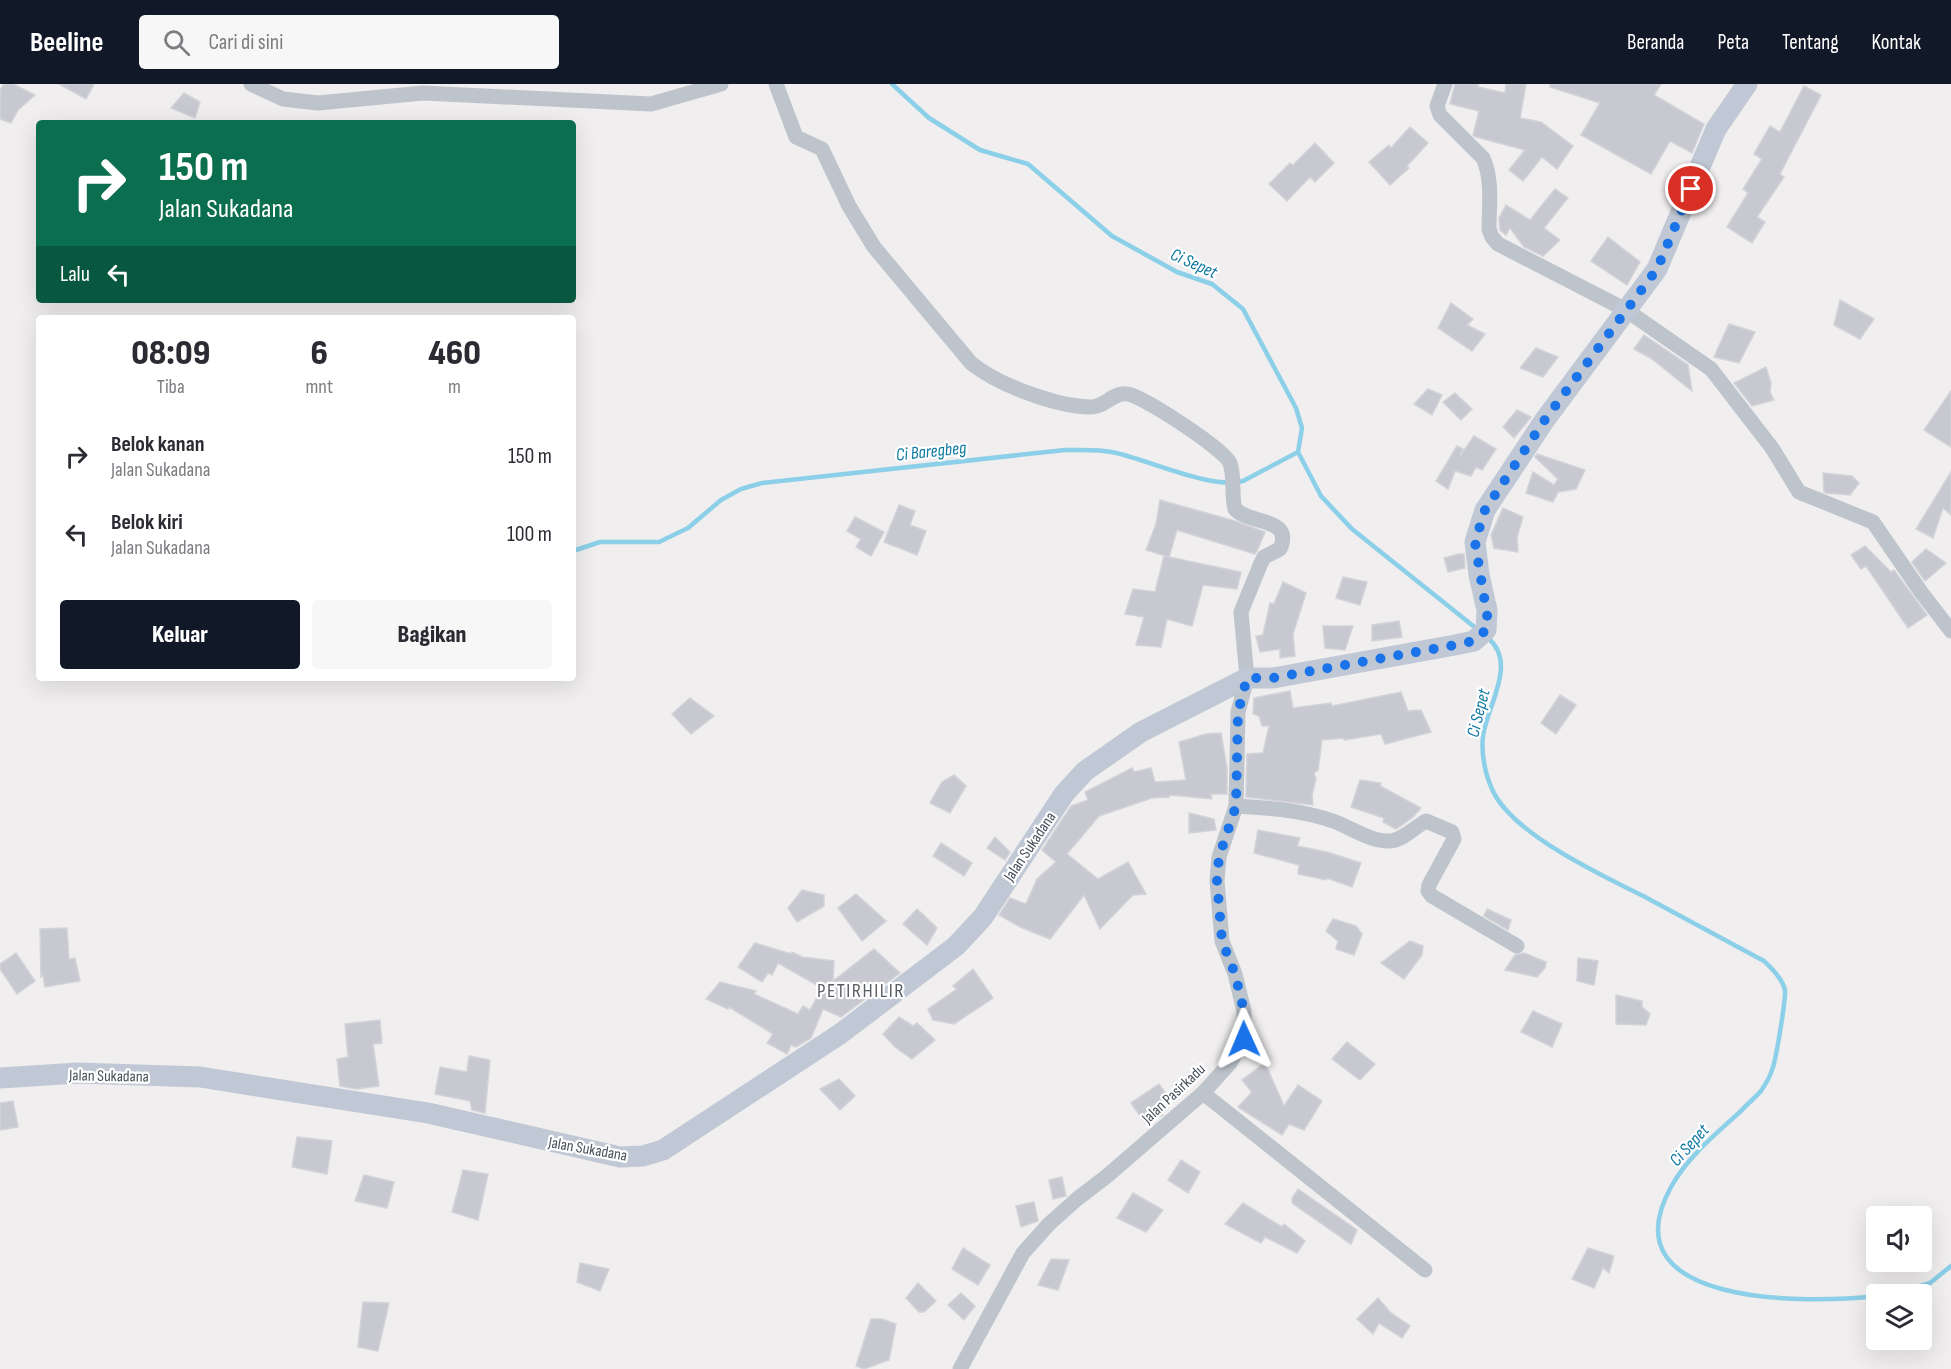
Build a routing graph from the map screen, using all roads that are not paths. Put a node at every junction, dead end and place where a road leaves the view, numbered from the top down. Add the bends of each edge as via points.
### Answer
1 (251, 84) edge
2 (721, 84) edge
3 (776, 84) edge
4 (1445, 84) edge
5 (1747, 84) edge
6 (1626, 310) junction
7 (1951, 631) edge
8 (1247, 678) junction
9 (1236, 806) junction
10 (1518, 946) dead end
11 (0, 1078) edge
12 (1203, 1093) junction
13 (1425, 1270) dead end
14 (960, 1369) edge

1 - 2 street via 282,99 318,104 423,93 651,104
3 - 8 street via 796,137 822,149 874,247 970,363 1001,382 1046,398 1092,407 1130,394 1225,454 1235,509 1277,526 1284,539 1280,549 1264,557 1241,612
4 - 6 street via 1437,106 1440,115 1483,158 1487,167 1492,237 1498,244
5 - 6 main road, Jalan Sukadana via 1716,129 1657,269
6 - 7 street via 1711,369 1772,448 1798,492 1873,522
6 - 8 main road, Jalan Sukadana via 1544,421 1485,510 1475,542 1488,621 1480,635 1273,678
8 - 9 street, Jalan Pasirkadu via 1238,712
8 - 11 main road, Jalan Sukadana via 1141,732 1085,771 1064,794 983,916 956,946 840,1034 663,1150 620,1157 428,1113 200,1077 78,1073
9 - 10 street via 1290,809 1389,841 1426,821 1452,832 1454,839 1428,891
9 - 12 street, Jalan Pasirkadu via 1219,857 1217,881 1222,941 1244,1011 1244,1039 1230,1063
12 - 13 street
12 - 14 street, Jalan Pasirkadu via 1077,1199 1023,1253

